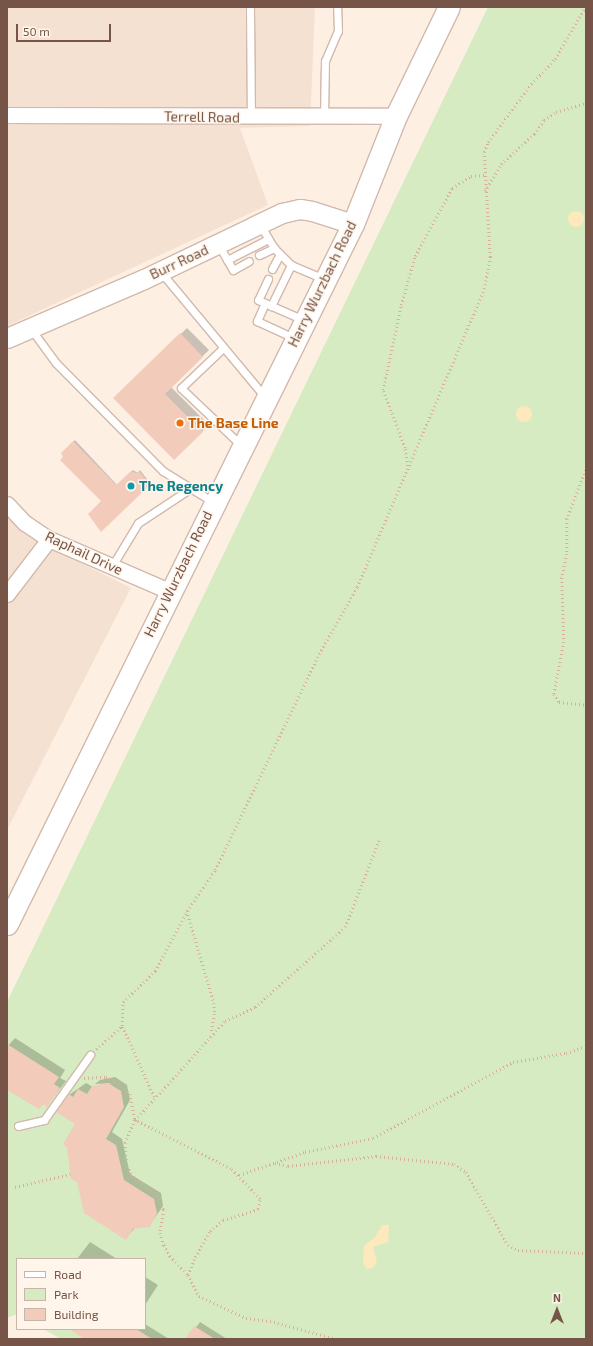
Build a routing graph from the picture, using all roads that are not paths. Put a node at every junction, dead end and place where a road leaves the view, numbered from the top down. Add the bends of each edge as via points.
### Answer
1 (250, 7) edge
2 (337, 7) edge
3 (449, 7) edge
4 (7, 115) edge
5 (396, 116) junction
6 (251, 117) junction
7 (324, 117) junction
8 (353, 224) junction
9 (264, 231) junction
10 (274, 248) junction
11 (223, 252) junction
12 (280, 254) junction
13 (259, 256) dead end
14 (249, 261) dead end
15 (291, 265) junction
16 (272, 269) dead end
17 (160, 271) junction
18 (268, 279) dead end
19 (325, 280) junction
20 (268, 305) junction
21 (31, 328) junction
22 (300, 330) junction
23 (7, 338) edge
24 (223, 348) junction
25 (266, 398) junction
26 (242, 446) junction
27 (191, 488) junction
28 (214, 502) junction
29 (7, 504) edge
30 (49, 539) junction
31 (112, 566) junction
32 (169, 591) junction
33 (7, 594) edge
34 (7, 924) edge
35 (90, 1055) road end
36 (18, 1126) dead end

1 - 6 lane
2 - 7 lane via 338,31 325,61
3 - 5 main road, Harry Wurzbach Road
4 - 6 street, Terrell Road
5 - 7 street, Terrell Road
5 - 8 main road, Harry Wurzbach Road
6 - 7 street, Terrell Road
8 - 9 street, Burr Road via 300,209 282,213
8 - 19 main road, Harry Wurzbach Road
9 - 10 lane
9 - 11 street, Burr Road
10 - 12 lane
10 - 13 lane
11 - 14 lane via 233,270
11 - 17 street, Burr Road
12 - 15 lane
12 - 16 lane
15 - 19 lane
15 - 20 lane
17 - 21 street, Burr Road
17 - 24 lane
18 - 20 lane via 258,300
19 - 22 main road, Harry Wurzbach Road
20 - 22 lane
20 - 22 lane via 257,320
21 - 23 street, Burr Road
21 - 27 lane via 56,362 163,471
22 - 25 main road, Harry Wurzbach Road
24 - 25 lane
24 - 26 lane via 181,388
25 - 26 main road, Harry Wurzbach Road
26 - 28 main road, Harry Wurzbach Road
27 - 28 lane
27 - 31 lane via 138,523
28 - 32 main road, Harry Wurzbach Road
29 - 30 street, Raphail Drive via 25,523
30 - 31 street, Raphail Drive
30 - 33 street
31 - 32 street, Raphail Drive
32 - 34 main road, Harry Wurzbach Road
35 - 36 lane via 44,1120

